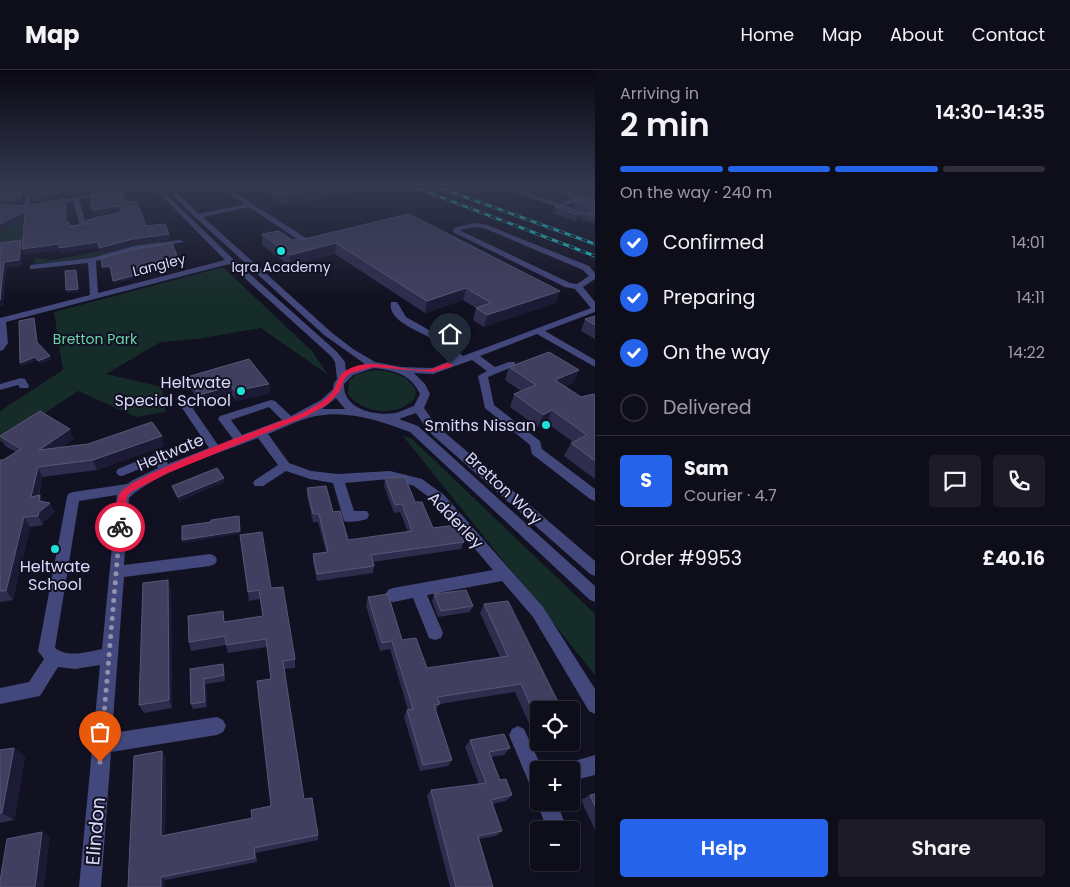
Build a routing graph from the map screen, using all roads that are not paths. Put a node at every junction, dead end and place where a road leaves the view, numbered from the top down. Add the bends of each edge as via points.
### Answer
1 (193, 224) edge
2 (206, 224) edge
3 (279, 224) edge
4 (180, 242) dead end
5 (289, 243) edge
6 (529, 245) junction
7 (520, 248) dead end
8 (511, 250) dead end
9 (502, 253) junction
10 (92, 260) junction
11 (230, 261) junction
12 (33, 267) dead end
13 (578, 287) junction
14 (94, 296) junction
15 (394, 304) dead end
16 (595, 308) edge
17 (1, 322) edge
18 (463, 323) dead end
19 (538, 330) junction
20 (428, 333) junction
21 (0, 348) edge
22 (472, 356) junction
23 (462, 360) junction
24 (512, 364) edge
25 (595, 364) edge
26 (373, 365) junction
27 (397, 369) junction
28 (433, 370) junction
29 (494, 371) junction
30 (342, 378) junction
31 (24, 386) dead end
32 (0, 387) edge
33 (423, 387) junction
34 (337, 391) junction
35 (181, 400) dead end
36 (418, 408) junction
37 (360, 414) junction
38 (305, 415) junction
39 (384, 418) junction
40 (289, 421) junction
41 (260, 432) junction
42 (240, 440) junction
43 (216, 450) junction
44 (285, 466) junction
45 (166, 470) junction
46 (122, 472) dead end
47 (338, 479) junction
48 (259, 483) dead end
49 (128, 490) junction
50 (595, 496) edge
51 (362, 515) dead end
52 (210, 560) dead end
53 (595, 570) edge
54 (116, 572) junction
55 (506, 574) junction
56 (417, 590) junction
57 (393, 595) dead end
58 (595, 595) edge
59 (435, 633) dead end
60 (108, 656) junction
61 (54, 658) junction
62 (1, 696) edge
63 (595, 704) edge
64 (217, 726) dead end
65 (518, 735) dead end
66 (102, 744) junction
67 (530, 762) edge
68 (595, 765) edge
69 (580, 769) edge
70 (90, 887) edge

1 - 11 street
2 - 26 street via 329,334
3 - 5 street via 303,240
4 - 10 street, Langley via 134,248
6 - 7 street
6 - 9 street via 478,225 456,229
6 - 13 street via 586,268 594,276
8 - 9 street
9 - 13 street via 568,286
10 - 12 street, Langley
10 - 14 street
11 - 14 street, Langley
11 - 30 street via 334,354 340,362
13 - 16 street
14 - 17 street, Langley
15 - 20 street via 396,312 406,322
16 - 19 street
17 - 21 street via 3,344
18 - 20 street
19 - 22 street
19 - 25 street
20 - 23 street
22 - 23 street
22 - 29 street
23 - 28 street
24 - 29 street
26 - 27 street
26 - 30 street via 354,370
27 - 28 street
27 - 33 street via 413,376
28 - 33 street
29 - 50 street via 483,376 489,406 536,444 536,451
30 - 34 street
31 - 32 street via 21,381
33 - 36 street via 425,394
34 - 37 street via 348,408
34 - 38 street, Heltwate
35 - 43 street
36 - 39 street via 397,417
36 - 53 street, Bretton Way via 432,428
37 - 38 street, Heltwate via 332,411
37 - 39 street
38 - 40 street, Heltwate
39 - 58 street, Bretton Way via 414,428
40 - 41 street, Heltwate
40 - 42 street via 271,403 224,419
41 - 42 street, Heltwate
41 - 44 street
42 - 43 street, Heltwate
43 - 45 street, Heltwate
44 - 47 street, Adderley via 310,475
44 - 48 street
45 - 46 street via 158,457
45 - 49 street, Heltwate
47 - 51 street via 349,517
47 - 55 street, Adderley via 390,475 418,482 439,498
49 - 54 street, Heltwate via 123,496
49 - 61 street via 73,497 46,650
52 - 54 street
54 - 60 street, Elindon
55 - 56 street
55 - 63 street, Adderley via 538,612
56 - 57 street
56 - 59 street
60 - 61 street via 68,662
60 - 66 street, Elindon
61 - 62 street via 34,690
64 - 66 street
65 - 67 street
66 - 70 street, Elindon
68 - 69 street

